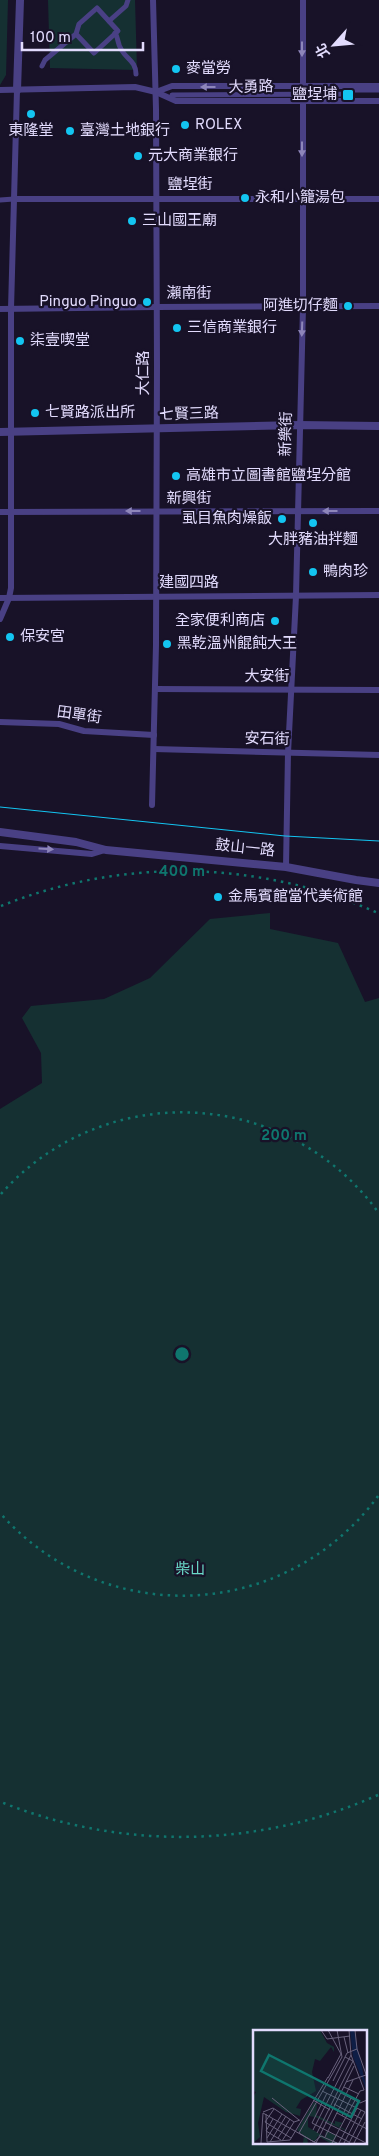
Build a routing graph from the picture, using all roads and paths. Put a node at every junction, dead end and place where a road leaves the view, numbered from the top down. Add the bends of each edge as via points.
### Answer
1 (20, 0) edge
2 (128, 0) edge
3 (153, 0) edge
4 (303, 0) edge
5 (109, 21) junction
6 (115, 33) junction
7 (76, 34) junction
8 (42, 66) dead end
9 (136, 74) dead end
10 (379, 88) edge
11 (0, 90) edge
12 (17, 90) junction
13 (156, 92) junction
14 (302, 94) junction
15 (172, 95) dead end
16 (379, 101) edge
17 (156, 198) junction
18 (302, 198) junction
19 (379, 198) edge
20 (0, 200) edge
21 (14, 200) junction
22 (302, 306) junction
23 (379, 306) edge
24 (156, 307) junction
25 (11, 309) junction
26 (0, 310) edge
27 (299, 425) junction
28 (379, 426) edge
29 (156, 430) junction
30 (0, 432) edge
31 (11, 432) junction
32 (156, 511) junction
33 (298, 511) junction
34 (379, 511) edge
35 (0, 512) edge
36 (10, 512) junction
37 (379, 595) edge
38 (155, 596) junction
39 (296, 596) junction
40 (0, 598) edge
41 (9, 598) junction
42 (0, 619) edge
43 (155, 689) junction
44 (291, 690) junction
45 (379, 690) edge
46 (0, 722) edge
47 (154, 735) junction
48 (154, 749) junction
49 (288, 753) junction
50 (379, 755) edge
51 (152, 805) dead end
52 (0, 832) edge
53 (0, 846) edge
54 (106, 850) junction
55 (286, 867) junction
56 (379, 882) edge

1 - 12 street
2 - 5 street via 126,6
3 - 13 street, 大仁路
4 -> 14 street, 新樂街
5 - 6 street via 118,31
5 - 7 street via 97,8 79,24
6 - 7 street via 94,53
6 - 9 street via 121,49 133,62
7 - 8 street
10 - 14 street, 大勇路
11 - 12 street, 大勇路
12 - 13 street, 大勇路 via 135,87
12 - 21 street
14 -> 13 street, 大勇路 via 172,86
13 - 14 street, 大勇路 via 176,102
13 - 17 street, 大仁路
14 - 15 street
14 - 16 street, 大勇路
14 -> 18 street, 新樂街
17 - 18 street, 鹽埕街
17 - 21 street, 鹽埕街
17 - 24 street, 大仁路
18 - 19 street, 鹽埕街
18 - 22 street, 新樂街
20 - 21 street, 鹽埕街
21 - 25 street
22 - 23 street, 瀨南街
22 - 24 street, 瀨南街
22 -> 27 street, 新樂街
24 - 25 street, 瀨南街
24 - 29 street, 大仁路
25 - 26 street, 瀨南街
25 - 31 street
27 - 28 street, 七賢三路
27 - 29 street, 七賢三路
27 - 33 street, 新樂街
29 - 31 street, 七賢三路
29 - 32 street, 大仁路
30 - 31 street, 七賢三路
31 - 36 street
32 - 33 street, 新興街
32 -> 36 street, 新興街
32 - 38 street, 大仁路
34 -> 33 street, 新興街
33 - 39 street, 新樂街
35 - 36 street, 新興街
36 - 41 street
37 - 39 street, 建國四路
38 - 39 street, 建國四路
38 - 41 street, 建國四路
38 - 43 street, 大仁路
39 - 44 street, 新樂街
40 - 41 street, 建國四路
41 - 42 street
43 - 44 street, 大安街
43 - 47 street, 大仁路
44 - 45 street, 大安街
44 - 49 street, 新樂街
46 - 47 street, 田單街 via 59,724 84,731
47 - 48 street, 大仁路
48 - 49 street, 安石街
48 - 51 street, 大仁路
49 - 50 street, 安石街
49 - 55 street, 新樂街
52 - 54 street, 鼓山一路 via 76,842
53 -> 54 street, 鼓山一路 via 92,854
54 - 55 street, 鼓山一路
55 - 56 street, 鼓山一路

